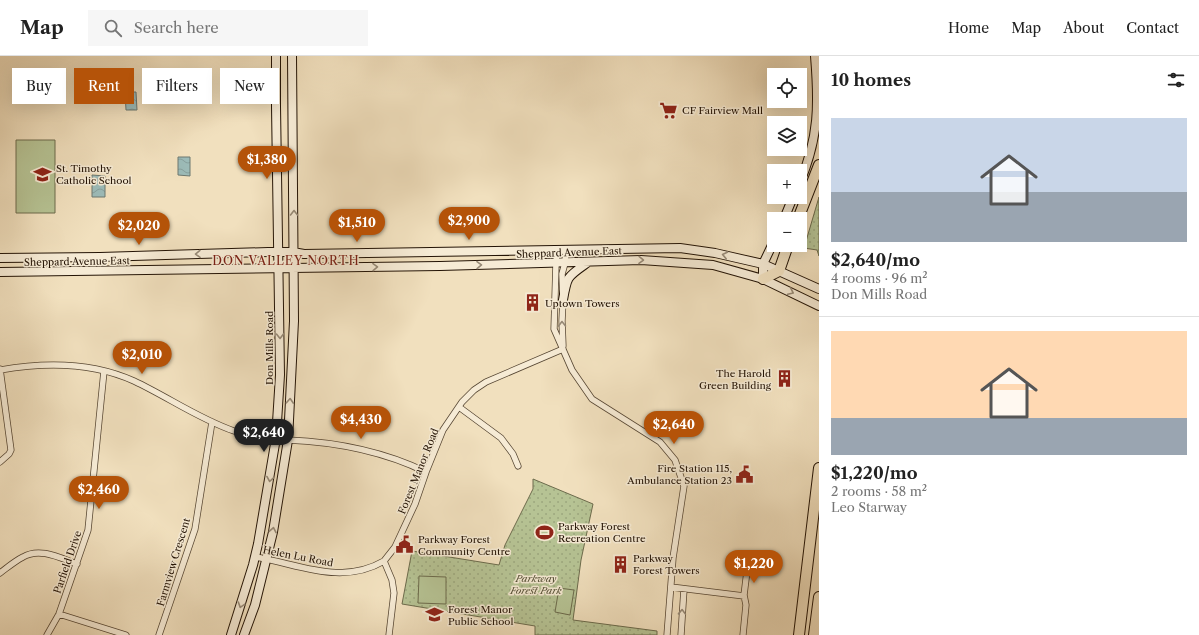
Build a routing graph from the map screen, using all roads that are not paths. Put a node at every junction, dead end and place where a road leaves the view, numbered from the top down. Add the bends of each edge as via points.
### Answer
1 (276, 56) edge
2 (292, 56) edge
3 (815, 56) edge
4 (819, 165) edge
5 (807, 166) edge
6 (801, 212) edge
7 (562, 250) junction
8 (279, 252) junction
9 (293, 252) junction
10 (769, 252) edge
11 (785, 252) edge
12 (0, 258) edge
13 (587, 262) junction
14 (556, 263) junction
15 (565, 263) junction
16 (763, 264) junction
17 (294, 268) junction
18 (279, 269) junction
19 (778, 270) junction
20 (0, 272) edge
21 (763, 279) junction
22 (819, 289) edge
23 (564, 300) junction
24 (819, 306) edge
25 (563, 349) junction
26 (0, 370) edge
27 (104, 371) junction
28 (459, 407) junction
29 (212, 422) junction
30 (276, 438) junction
31 (288, 440) junction
32 (0, 462) edge
33 (518, 466) dead end
34 (819, 468) edge
35 (426, 472) junction
36 (255, 557) junction
37 (267, 559) junction
38 (384, 561) junction
39 (77, 564) junction
40 (747, 571) dead end
41 (0, 573) edge
42 (671, 587) junction
43 (804, 587) junction
44 (684, 589) junction
45 (744, 596) junction
46 (819, 597) edge
47 (59, 614) junction
48 (47, 635) edge
49 (126, 635) edge
50 (159, 635) edge
51 (231, 635) edge
52 (244, 635) edge
53 (389, 635) edge
54 (667, 635) edge
55 (681, 635) edge
56 (743, 635) edge
57 (795, 635) edge
58 (799, 635) edge
59 (814, 635) edge

1 - 8 main road, Don Mills Road
9 -> 2 main road
3 - 5 main road via 819,89 817,126
4 - 6 highway
7 - 9 main road, Sheppard Avenue East via 304,254
7 - 14 street
7 - 15 street
16 -> 7 main road, Sheppard Avenue East via 680,248
8 - 9 main road, Sheppard Avenue East
8 -> 12 main road, Sheppard Avenue East
8 - 18 main road, Don Mills Road
9 - 17 main road
10 - 16 main road
11 - 19 highway
13 - 15 main road, Sheppard Avenue East
13 -> 21 main road, Sheppard Avenue East via 641,260 713,265
13 - 23 main road via 568,277
14 - 15 main road, Sheppard Avenue East
17 -> 14 main road, Sheppard Avenue East
14 - 25 street via 554,329
15 - 23 street via 562,274
16 - 19 main road, Sheppard Avenue East
16 - 21 main road
17 - 18 main road, Sheppard Avenue East
31 -> 17 main road
18 - 20 main road, Sheppard Avenue East
18 -> 30 main road, Don Mills Road via 280,375
19 - 21 highway
19 - 22 main road, Sheppard Avenue East
21 -> 24 main road, Sheppard Avenue East
25 -> 23 street
25 - 28 street, Forest Manor Road via 486,382 474,390
25 - 42 street via 572,370 592,399 660,442 675,460 684,486
26 - 27 street via 59,364
26 - 32 street via 11,450
27 - 29 street via 134,381
27 - 39 street, Parfield Drive via 88,530
28 - 33 street via 501,438
28 - 35 street, Forest Manor Road via 443,430
29 - 30 street via 250,435
29 - 50 street, Farmview Crescent via 195,529
30 -> 36 main road, Don Mills Road
31 - 35 street via 347,446 378,454
37 -> 31 main road
34 - 43 highway
35 - 38 street, Forest Manor Road via 409,518 395,547
36 - 37 street, Helen Lu Road
36 -> 51 main road, Don Mills Road
37 - 38 street, Helen Lu Road via 315,571 342,573 360,570
37 - 52 main road
38 - 53 street via 394,592
39 - 41 street via 34,552
39 - 47 street, Parfield Drive
40 - 45 street
42 - 44 street
42 - 54 street
43 - 57 highway
43 - 58 highway
44 - 45 street
55 -> 44 street
45 - 56 street via 746,605
46 - 59 highway
47 - 48 street, Parfield Drive
47 - 49 street

